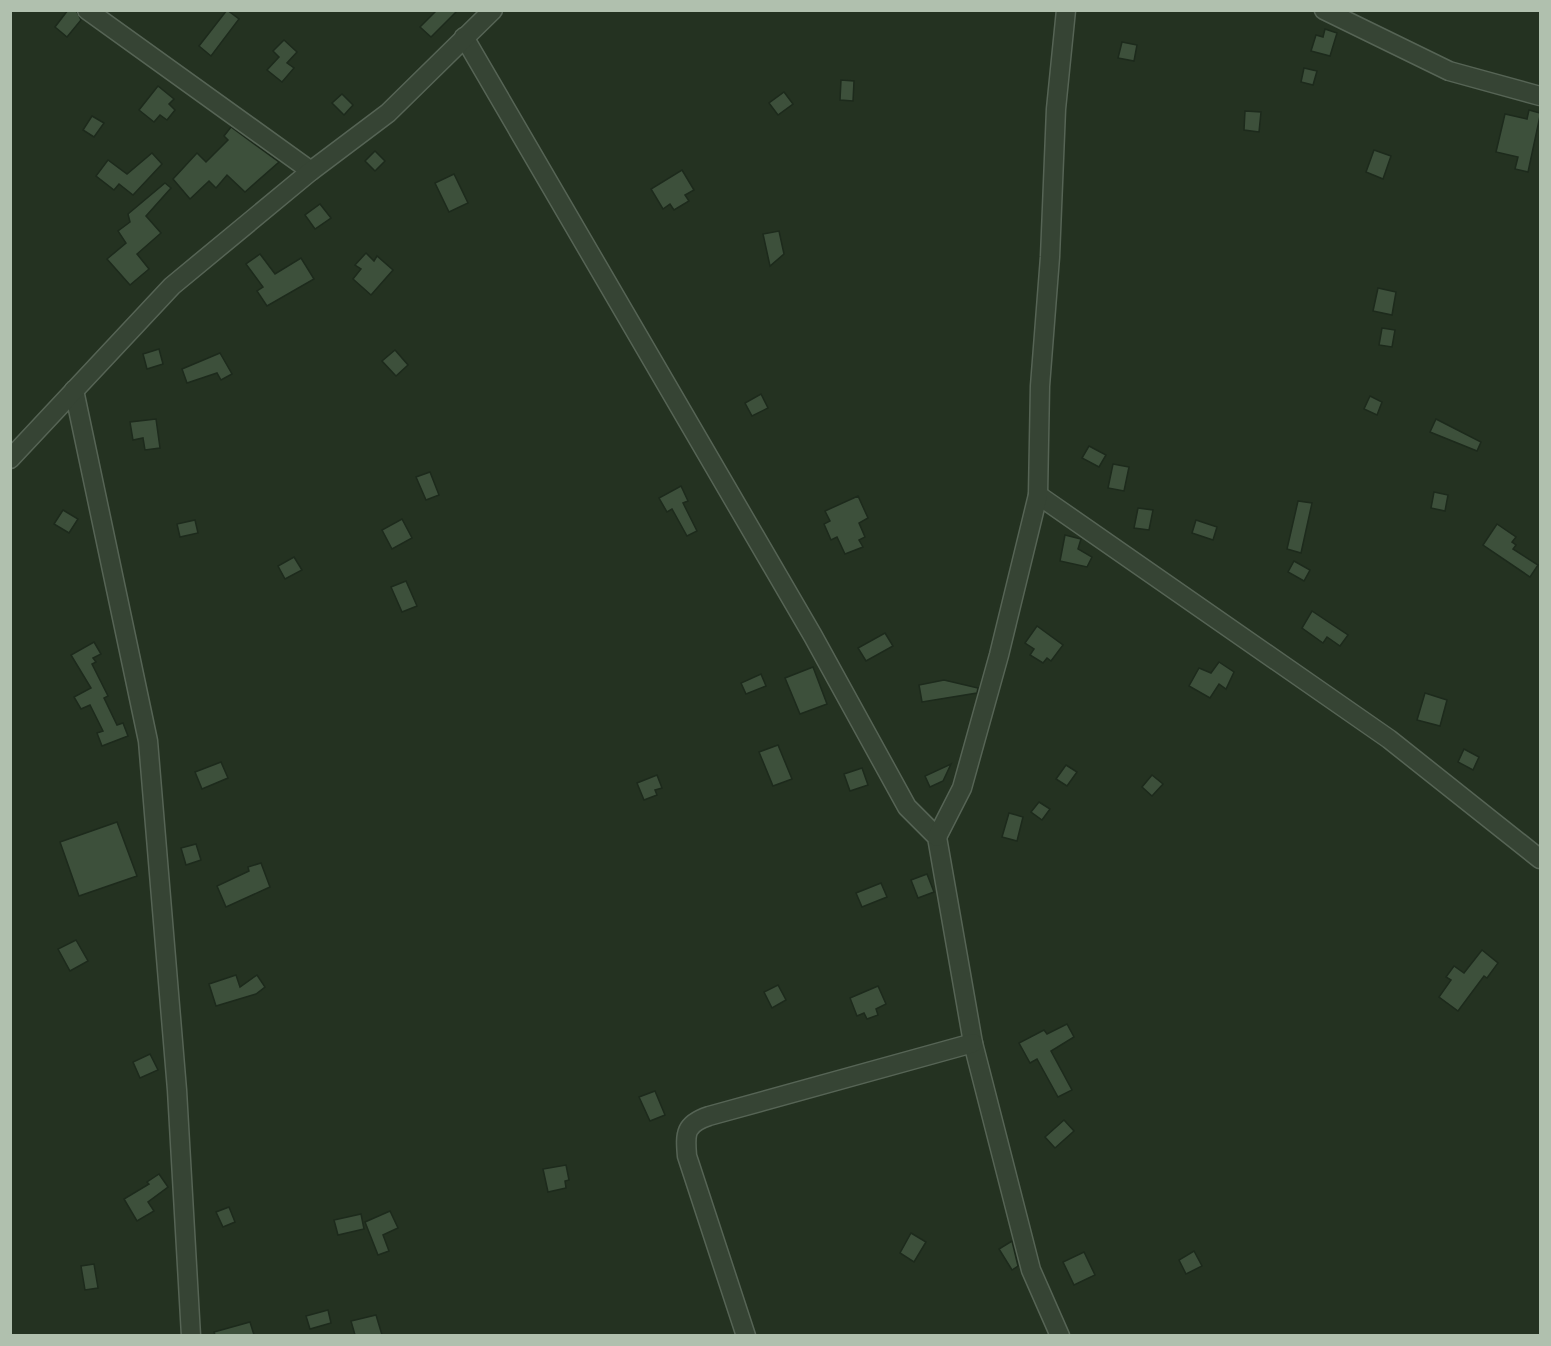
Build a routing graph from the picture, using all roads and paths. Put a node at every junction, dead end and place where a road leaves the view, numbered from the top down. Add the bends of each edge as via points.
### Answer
1 (87, 10) edge
2 (494, 10) edge
3 (1066, 10) edge
4 (1324, 10) edge
5 (464, 37) junction
6 (1540, 96) edge
7 (310, 171) junction
8 (74, 390) junction
9 (10, 459) edge
10 (1038, 495) junction
11 (937, 837) junction
12 (1540, 860) edge
13 (973, 1043) junction
14 (192, 1335) edge
15 (746, 1335) edge
16 (1060, 1335) edge

1 - 7 street
2 - 5 street
3 - 10 street via 1056,109 1040,386
4 - 6 street via 1449,71
5 - 7 street via 388,113
5 - 11 street via 813,636 907,807
7 - 8 street via 172,286
8 - 9 street
8 - 14 street via 148,741 177,1090
10 - 11 street via 962,788
10 - 12 street via 1389,739
11 - 13 street
13 - 15 street via 709,1116 689,1127 685,1137 687,1156
13 - 16 street via 1031,1270

